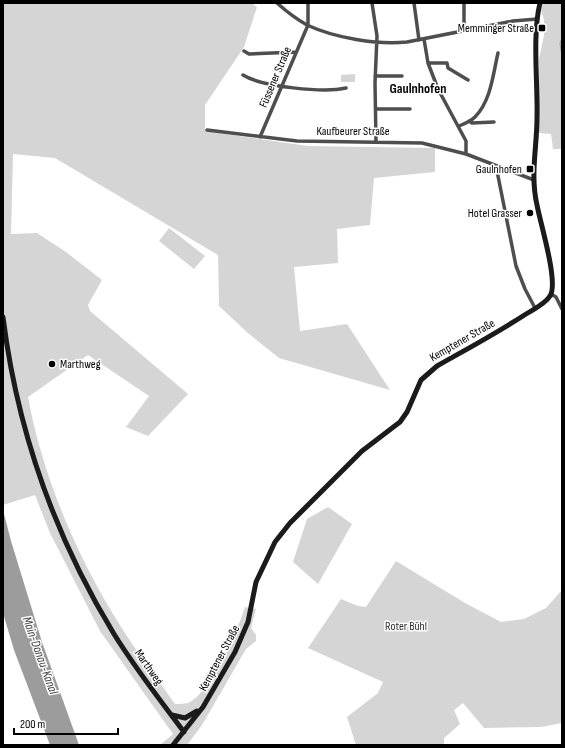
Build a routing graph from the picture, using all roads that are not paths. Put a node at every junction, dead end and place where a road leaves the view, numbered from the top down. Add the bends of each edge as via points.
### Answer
1 (277, 3) edge
2 (308, 3) edge
3 (372, 3) edge
4 (414, 3) edge
5 (464, 3) edge
6 (540, 3) edge
7 (538, 19) junction
8 (308, 25) junction
9 (464, 31) junction
10 (424, 39) junction
11 (419, 40) junction
12 (377, 42) junction
13 (244, 51) dead end
14 (296, 52) junction
15 (498, 53) dead end
16 (428, 64) junction
17 (243, 75) dead end
18 (375, 76) junction
19 (402, 76) dead end
20 (468, 80) dead end
21 (282, 86) junction
22 (346, 88) dead end
23 (376, 108) junction
24 (410, 108) dead end
25 (469, 121) junction
26 (494, 122) dead end
27 (459, 126) junction
28 (207, 130) dead end
29 (260, 137) junction
30 (376, 142) junction
31 (466, 154) junction
32 (496, 166) junction
33 (534, 180) junction
34 (552, 294) junction
35 (535, 308) junction
36 (562, 309) edge
37 (3, 317) edge
38 (203, 707) junction
39 (170, 714) junction
40 (184, 732) junction
41 (173, 745) edge

1 - 8 street
2 - 8 street
3 - 12 street
4 - 11 street
5 - 9 street
6 - 7 street
7 - 9 street via 513,21
7 - 33 street
8 - 12 street via 343,36
8 - 14 street, Füssener Straße
9 - 10 street
10 - 11 street
10 - 16 street
11 - 12 street via 393,44
12 - 18 street
13 - 14 street via 249,54
14 - 21 street, Füssener Straße
15 - 25 street via 487,96 475,117
16 - 20 street via 447,63 448,68
16 - 27 street via 438,89
17 - 21 street
18 - 19 street
18 - 23 street
21 - 22 street via 332,90
21 - 29 street, Füssener Straße
23 - 24 street
23 - 30 street
25 - 26 street
25 - 27 street
27 - 31 street via 466,141
28 - 29 street, Kaufbeurer Straße
29 - 30 street, Kaufbeurer Straße via 297,141
30 - 31 street, Kaufbeurer Straße via 422,143
31 - 32 street, Kaufbeurer Straße
32 - 33 street, Kaufbeurer Straße
32 - 35 street via 516,266
33 - 34 street via 552,277
34 - 35 street, Kemptener Straße
34 - 36 street
35 - 38 street, Kemptener Straße via 426,374 400,422 362,451 286,527 260,570 246,629 227,668
37 - 39 street, Marthweg via 11,369 24,425 59,527 78,570 108,624
38 - 39 street via 185,718
38 - 40 street, Kemptener Straße
39 - 40 street, Marthweg
40 - 41 street, Kemptener Straße

